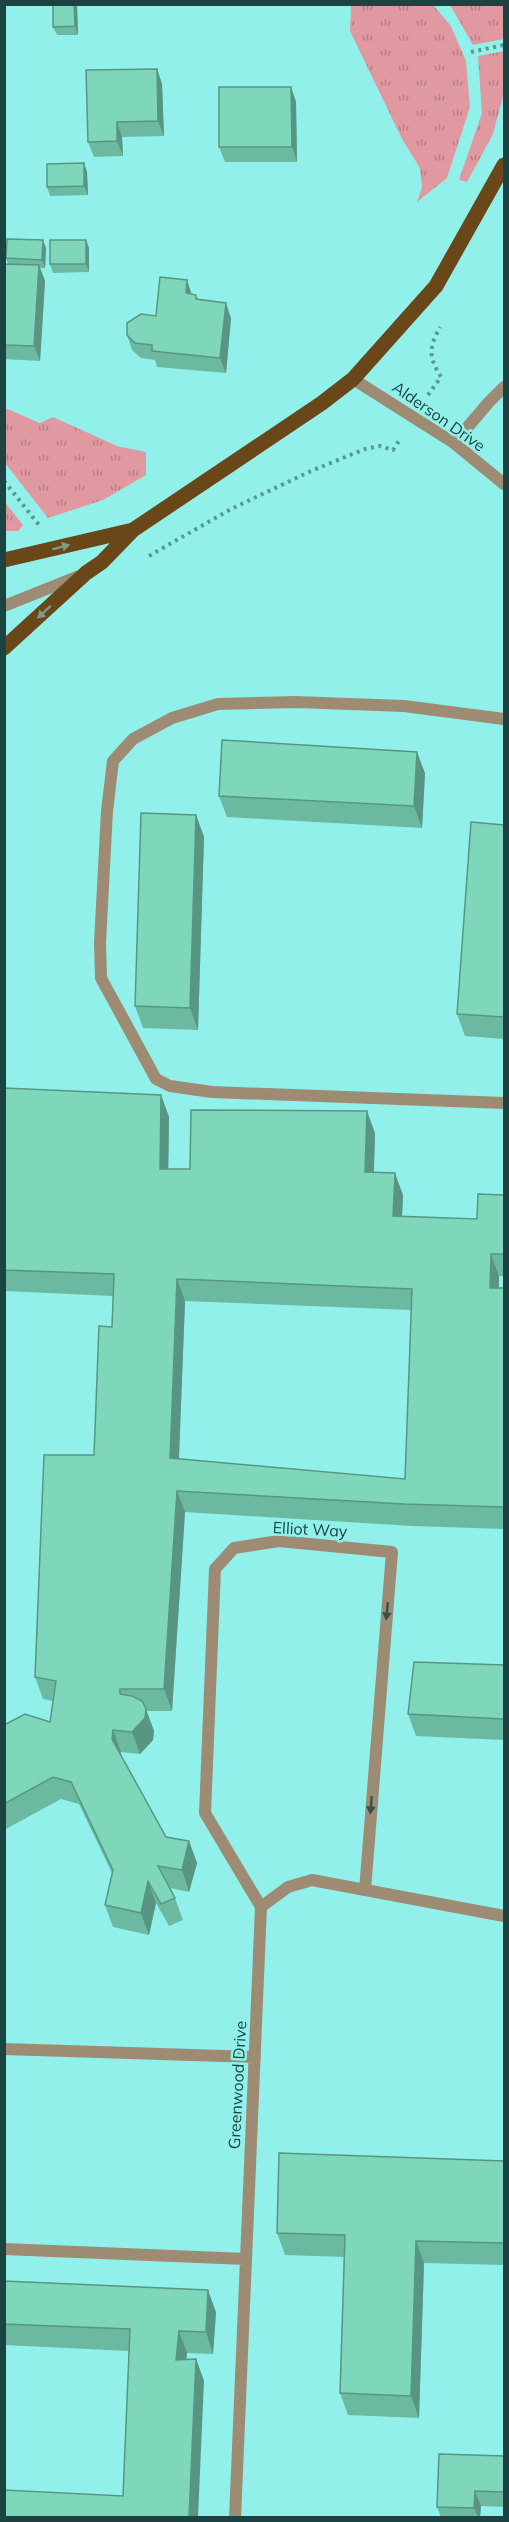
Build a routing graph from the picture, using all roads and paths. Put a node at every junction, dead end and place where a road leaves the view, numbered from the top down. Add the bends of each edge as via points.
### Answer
1 (504, 45) edge
2 (471, 52) dead end
3 (504, 165) edge
4 (353, 379) junction
5 (504, 387) edge
6 (454, 443) junction
7 (4, 481) edge
8 (504, 484) edge
9 (133, 530) junction
10 (44, 532) dead end
11 (4, 561) edge
12 (86, 573) junction
13 (4, 606) edge
14 (4, 648) edge
15 (504, 719) edge
16 (504, 1103) edge
17 (364, 1890) junction
18 (261, 1907) junction
19 (504, 1916) edge
20 (4, 2049) edge
21 (255, 2057) junction
22 (4, 2248) edge
23 (246, 2259) junction
24 (235, 2517) edge

1 - 2 path
3 - 4 main road via 436,286
4 - 6 lane, Alderson Drive
4 - 9 main road
5 - 6 lane
6 - 8 lane, Alderson Drive
7 - 10 path
11 -> 9 main road
9 - 12 main road
12 - 13 lane
12 -> 14 main road
15 - 16 lane via 404,706 218,704 172,718 133,739 113,761 100,943 101,978 156,1079 170,1086 212,1092
17 - 18 lane via 312,1880 288,1887
18 -> 17 lane, Elliot Way via 205,1813 215,1569 234,1548 279,1541 392,1552
17 - 19 lane
18 - 21 lane, Greenwood Drive
20 - 21 lane
21 - 23 lane, Greenwood Drive
22 - 23 lane
23 - 24 lane, Greenwood Drive

